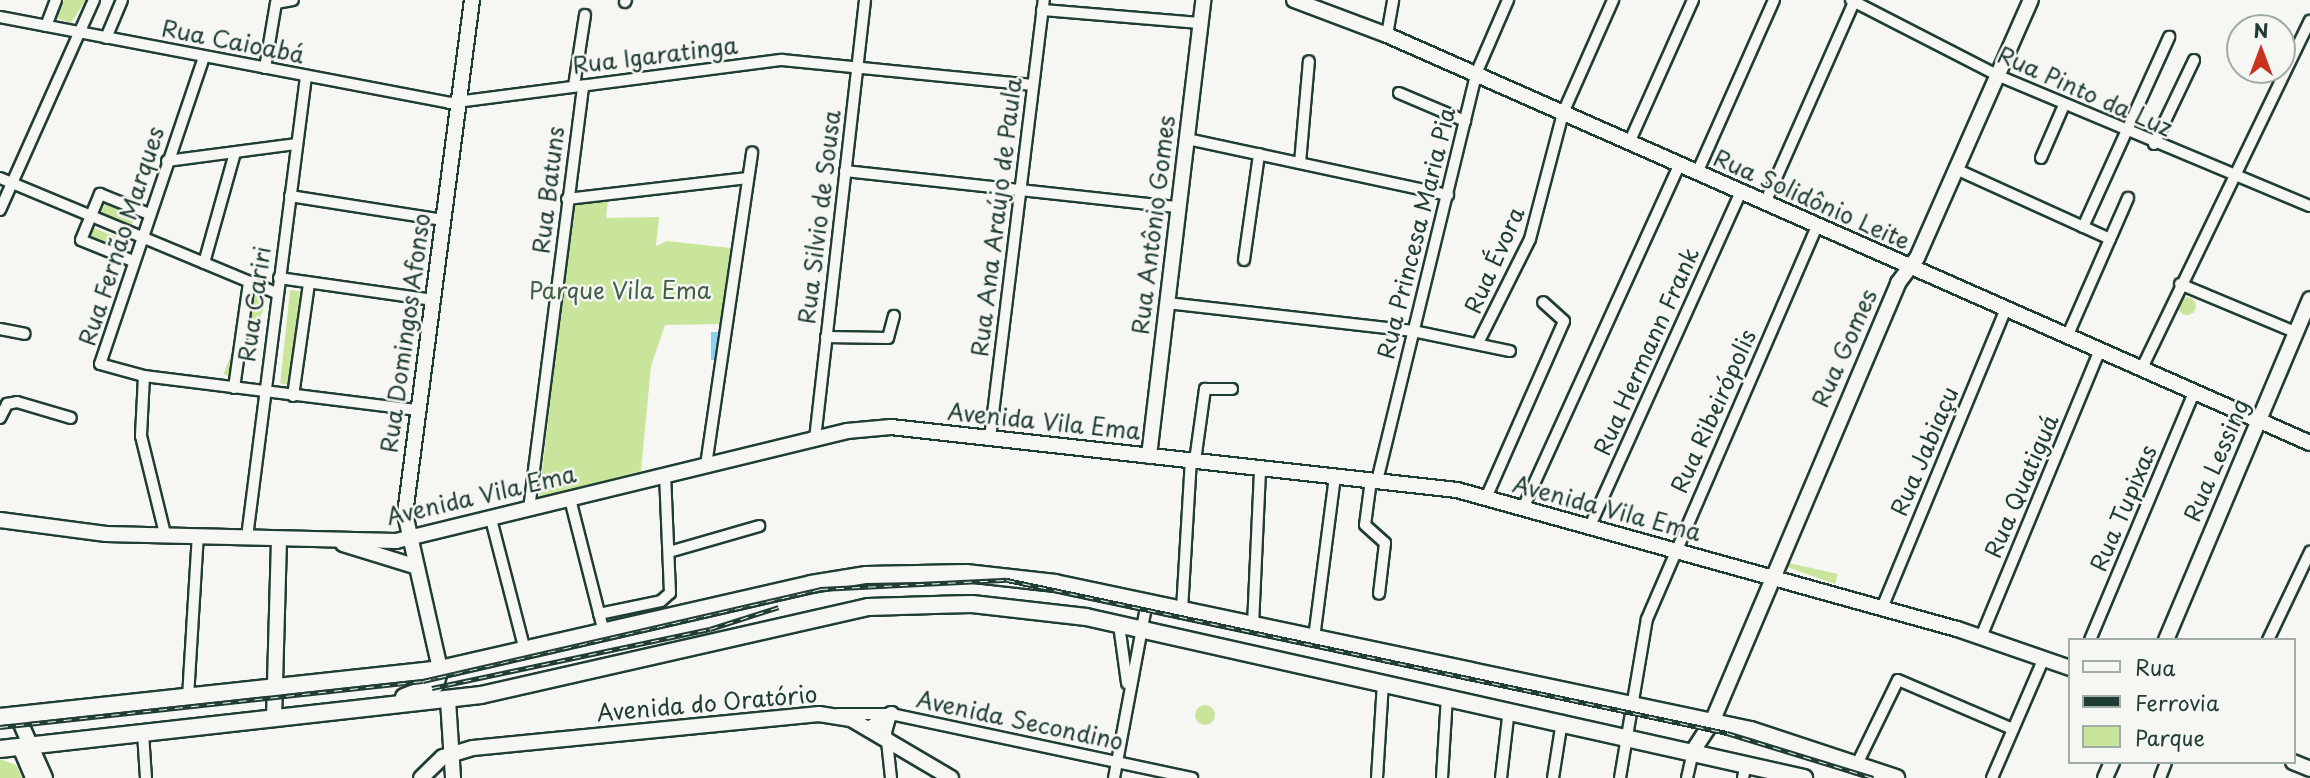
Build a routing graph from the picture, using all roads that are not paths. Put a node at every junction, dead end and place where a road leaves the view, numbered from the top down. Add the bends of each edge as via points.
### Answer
1 (56, 0) edge
2 (94, 0) edge
3 (122, 0) edge
4 (293, 0) edge
5 (472, 0) edge
6 (865, 0) edge
7 (1203, 0) edge
8 (1294, 0) edge
9 (1393, 0) edge
10 (1508, 0) edge
11 (1613, 0) edge
12 (1693, 0) edge
13 (1774, 0) edge
14 (2031, 0) edge
15 (1853, 1) edge
16 (1043, 5) edge
17 (585, 15) dead end
18 (0, 16) edge
19 (2310, 21) edge
20 (1200, 23) junction
21 (46, 26) junction
22 (79, 32) junction
23 (1387, 35) junction
24 (2169, 37) dead end
25 (106, 38) junction
26 (204, 57) junction
27 (2194, 60) dead end
28 (1309, 61) dead end
29 (858, 65) junction
30 (265, 68) junction
31 (1476, 74) junction
32 (306, 76) junction
33 (1999, 76) junction
34 (578, 85) junction
35 (1033, 85) junction
36 (1399, 93) dead end
37 (459, 102) junction
38 (2064, 105) junction
39 (1563, 113) junction
40 (1465, 121) junction
41 (2125, 132) junction
42 (1187, 139) junction
43 (1629, 143) junction
44 (297, 144) junction
45 (2154, 144) junction
46 (752, 152) dead end
47 (235, 153) junction
48 (1259, 154) junction
49 (2041, 158) dead end
50 (167, 161) junction
51 (1300, 163) junction
52 (1679, 165) junction
53 (1958, 170) junction
54 (845, 171) junction
55 (1698, 173) junction
56 (0, 178) edge
57 (748, 178) junction
58 (2233, 179) junction
59 (13, 183) junction
60 (1020, 190) junction
61 (1741, 192) junction
62 (1447, 195) junction
63 (290, 196) junction
64 (2128, 198) dead end
65 (567, 199) junction
66 (1765, 203) junction
67 (2310, 206) edge
68 (1178, 207) junction
69 (0, 209) edge
70 (149, 214) junction
71 (91, 216) junction
72 (443, 220) junction
73 (1817, 226) junction
74 (2083, 227) junction
75 (141, 237) junction
76 (2110, 239) junction
77 (1244, 260) dead end
78 (133, 261) junction
79 (204, 263) junction
80 (1909, 268) junction
81 (279, 278) junction
82 (249, 282) junction
83 (309, 283) junction
84 (2180, 284) junction
85 (276, 293) junction
86 (2310, 299) edge
87 (433, 300) junction
88 (1543, 302) dead end
89 (1167, 303) junction
90 (2005, 311) junction
91 (894, 316) dead end
92 (0, 329) edge
93 (1413, 331) junction
94 (2295, 332) junction
95 (25, 334) dead end
96 (826, 337) junction
97 (2067, 338) junction
98 (1479, 341) junction
99 (1510, 351) dead end
100 (2099, 352) junction
101 (2141, 370) junction
102 (144, 376) junction
103 (234, 388) junction
104 (1232, 389) dead end
105 (263, 392) junction
106 (2194, 392) junction
107 (293, 396) junction
108 (416, 410) junction
109 (0, 418) edge
110 (71, 418) dead end
111 (2258, 419) junction
112 (990, 438) junction
113 (815, 439) junction
114 (2310, 443) edge
115 (1149, 456) junction
116 (1193, 461) junction
117 (706, 466) junction
118 (1260, 468) junction
119 (666, 475) junction
120 (1335, 476) junction
121 (1374, 480) junction
122 (1486, 498) junction
123 (570, 499) junction
124 (1523, 508) junction
125 (528, 509) junction
126 (491, 519) junction
127 (0, 520) edge
128 (759, 526) dead end
129 (1590, 526) junction
130 (165, 534) junction
131 (198, 535) junction
132 (247, 537) junction
133 (279, 539) junction
134 (408, 539) junction
135 (335, 541) junction
136 (1675, 550) junction
137 (669, 552) junction
138 (2310, 552) edge
139 (414, 566) junction
140 (1772, 577) junction
141 (1379, 594) dead end
142 (1147, 602) junction
143 (1882, 608) junction
144 (1182, 610) junction
145 (599, 614) junction
146 (1119, 625) junction
147 (1254, 625) junction
148 (1141, 629) junction
149 (604, 632) junction
150 (1981, 637) junction
151 (1314, 638) junction
152 (2092, 638) edge
153 (2166, 638) edge
154 (2269, 638) edge
155 (525, 650) junction
156 (2044, 658) junction
157 (2068, 667) edge
158 (440, 669) junction
159 (1383, 682) junction
160 (270, 689) junction
161 (1128, 693) junction
162 (1447, 696) junction
163 (188, 697) junction
164 (448, 700) junction
165 (1634, 706) junction
166 (1509, 709) junction
167 (343, 711) junction
168 (838, 714) junction
169 (891, 714) junction
170 (8, 716) edge
171 (274, 719) junction
172 (1562, 721) junction
173 (1712, 722) junction
174 (869, 729) junction
175 (2013, 729) junction
176 (143, 733) junction
177 (1629, 737) junction
178 (886, 740) junction
179 (25, 746) junction
180 (0, 749) edge
181 (1693, 751) junction
182 (451, 754) junction
183 (1116, 762) junction
184 (1858, 762) junction
185 (1744, 771) edge
186 (33, 778) edge
187 (45, 778) edge
188 (146, 778) edge
189 (421, 778) edge
190 (453, 778) edge
191 (891, 778) edge
192 (951, 778) edge
193 (1114, 778) edge
194 (1192, 778) edge
195 (1377, 778) edge
196 (1442, 778) edge
197 (1501, 778) edge
198 (1553, 778) edge
199 (1620, 778) edge
200 (1687, 778) edge
201 (1804, 778) edge
202 (1896, 778) edge
203 (1992, 778) edge

1 - 21 street
2 - 22 street
3 - 25 street
4 - 30 street via 276,3
5 - 37 main road, Rua Domingos Afonso
6 - 29 street, Rua Silvio de Sousa
7 - 20 main road, Rua Antônio Gomes
8 - 23 main road, Rua Solidônio Leite
9 - 23 street
10 - 31 street, Rua Princesa Maria Pia
11 - 39 street, Rua Évora
12 - 43 street
13 - 55 street
14 - 33 main road, Rua Gomes
15 - 33 street, Rua Pinto da Luz
15 - 66 street
16 - 20 street
16 - 35 street, Rua Ana Araújo de Paula
17 - 34 street, Rua Batuns
18 - 21 street, Rua Caioabá
19 - 58 street
20 - 42 main road, Rua Antônio Gomes
21 - 22 street, Rua Caioabá
22 - 25 street, Rua Caioabá
22 - 59 street
23 - 31 main road, Rua Solidônio Leite
24 - 41 street
25 - 26 street, Rua Caioabá
26 - 30 street, Rua Caioabá
26 - 50 street, Rua Fernão Marques
27 - 45 street
28 - 51 street
29 - 34 street, Rua Igaratinga via 782,60
29 - 35 street, Rua Igaratinga
29 - 54 street, Rua Silvio de Sousa
30 - 32 street, Rua Caioabá
31 - 39 main road, Rua Solidônio Leite
31 - 40 street, Rua Princesa Maria Pia
32 - 37 street, Rua Caioabá
32 - 44 street, Rua Cariri
33 - 38 street, Rua Pinto da Luz
33 - 53 main road, Rua Gomes
34 - 37 street, Rua Igaratinga
34 - 65 street, Rua Batuns
35 - 60 street, Rua Ana Araújo de Paula
36 - 40 street
37 - 72 main road, Rua Domingos Afonso
38 - 41 street, Rua Pinto da Luz
38 - 49 street
39 - 43 main road, Rua Solidônio Leite
39 - 98 street, Rua Évora via 1535,226
40 - 62 street, Rua Princesa Maria Pia
41 - 45 street, Rua Pinto da Luz
41 - 74 street
42 - 48 street
42 - 68 main road, Rua Antônio Gomes
43 - 52 main road, Rua Solidônio Leite
44 - 47 street
44 - 63 street, Rua Cariri
45 - 58 street, Rua Pinto da Luz
46 - 57 street
47 - 50 street
47 - 79 street
48 - 51 street
48 - 77 street
50 - 70 street, Rua Fernão Marques
51 - 62 street
52 - 55 main road, Rua Solidônio Leite
52 - 124 street
53 - 74 street
53 - 80 main road, Rua Gomes
54 - 60 street
54 - 96 street, Rua Silvio de Sousa
55 - 61 main road, Rua Solidônio Leite
56 - 59 street
57 - 65 street
57 - 117 street
58 - 67 street, Rua Pinto da Luz
58 - 84 street
59 - 69 street
59 - 71 street
60 - 68 street
60 - 112 street, Rua Ana Araújo de Paula
61 - 66 main road, Rua Solidônio Leite
61 - 129 street, Rua Hermann Frank
62 - 93 street, Rua Princesa Maria Pia
63 - 72 street
63 - 81 street, Rua Cariri
64 - 76 street
65 - 125 street, Rua Batuns
66 - 73 main road, Rua Solidônio Leite
68 - 89 main road, Rua Antônio Gomes
70 - 71 street via 100,194
70 - 75 street, Rua Fernão Marques
71 - 75 street
71 - 78 street via 81,240
72 - 87 main road, Rua Domingos Afonso
73 - 80 main road, Rua Solidônio Leite
73 - 136 street, Rua Ribeirópolis
74 - 76 street
75 - 78 street, Rua Fernão Marques
75 - 79 street
76 - 97 street
78 - 102 street, Rua Fernão Marques via 100,364
79 - 82 street
80 - 90 main road, Rua Solidônio Leite
80 - 140 main road, Rua Gomes
81 - 83 street
81 - 85 street, Rua Cariri
82 - 85 street
82 - 103 street
83 - 87 street
83 - 107 street
84 - 94 street
84 - 101 street
85 - 105 street, Rua Cariri
86 - 94 main road, Rua Lessing
87 - 108 main road, Rua Domingos Afonso
88 - 122 street via 1564,321
89 - 93 street
89 - 115 main road, Rua Antônio Gomes
90 - 97 main road, Rua Solidônio Leite
90 - 143 street, Rua Jabiaçu
91 - 96 street via 888,338
92 - 95 street
93 - 98 street
93 - 121 street, Rua Princesa Maria Pia
94 - 111 main road, Rua Lessing
96 - 113 street, Rua Silvio de Sousa
97 - 100 main road, Rua Solidônio Leite
98 - 99 street
100 - 101 main road, Rua Solidônio Leite
100 - 150 street, Rua Quatiguá
101 - 106 main road, Rua Solidônio Leite
102 - 103 street, Rua Fernão Marques
102 - 130 street via 141,436
103 - 105 street, Rua Fernão Marques
104 - 116 street via 1205,389
105 - 107 street, Rua Fernão Marques
105 - 132 street, Rua Cariri
106 - 111 main road, Rua Solidônio Leite
106 - 152 street, Rua Tupixas
107 - 108 street, Rua Fernão Marques
108 - 134 main road, Rua Domingos Afonso
109 - 110 street via 7,404 17,402
111 - 114 main road, Rua Solidônio Leite
111 - 153 main road, Rua Lessing
112 - 113 main road, Avenida Vila Ema via 891,427
112 - 115 main road, Avenida Vila Ema
113 - 117 main road, Avenida Vila Ema
115 - 116 main road, Avenida Vila Ema
116 - 118 main road, Avenida Vila Ema
116 - 144 street
117 - 119 main road, Avenida Vila Ema
118 - 120 main road, Avenida Vila Ema
118 - 147 street
119 - 123 main road, Avenida Vila Ema
119 - 137 street
120 - 121 main road, Avenida Vila Ema
120 - 151 street
121 - 122 main road, Avenida Vila Ema
121 - 141 street, Rua Princesa Maria Pia via 1365,525 1385,543
122 - 124 main road, Avenida Vila Ema
123 - 125 main road, Avenida Vila Ema
123 - 145 street
124 - 129 main road, Avenida Vila Ema
125 - 126 main road, Avenida Vila Ema
126 - 134 main road, Avenida Vila Ema
126 - 155 street
127 - 130 main road, Avenida Vila Ema via 68,531
128 - 137 street
129 - 136 main road, Avenida Vila Ema
130 - 131 main road, Avenida Vila Ema
131 - 132 main road, Avenida Vila Ema
131 - 163 street
132 - 133 main road, Avenida Vila Ema
133 - 135 main road, Avenida Vila Ema
133 - 160 main road
134 - 135 main road, Avenida Vila Ema
134 - 139 main road, Rua Domingos Afonso
135 - 139 main road via 386,563
136 - 140 main road, Avenida Vila Ema
136 - 165 street, Rua Ribeirópolis via 1647,619
137 - 145 street via 667,597
138 - 154 street
139 - 158 main road, Rua Domingos Afonso
140 - 143 main road, Avenida Vila Ema
140 - 173 main road, Rua Gomes
142 - 144 main road
142 - 148 street
142 - 149 main road via 1002,576 920,572 811,584
143 - 150 main road, Avenida Vila Ema
144 - 147 main road
145 - 149 street
146 - 148 main road
146 - 161 street
146 - 164 main road via 1016,606 868,607 582,676
147 - 151 main road
148 - 159 main road
148 - 161 street
149 - 155 main road
150 - 156 main road, Avenida Vila Ema
151 - 165 main road
155 - 158 main road
156 - 157 main road, Avenida Vila Ema
156 - 175 street
158 - 160 main road
158 - 167 main road via 435,685 425,691
159 - 162 main road
159 - 195 street
160 - 163 main road
160 - 171 main road
161 - 183 street
162 - 166 main road
162 - 196 street
163 - 170 main road
164 - 167 main road
164 - 182 main road
165 - 173 main road
165 - 177 street, Rua Ribeirópolis
166 - 172 main road
166 - 197 street
167 - 171 main road
168 - 169 street, Avenida Secondino
168 - 174 main road, Avenida do Oratório
168 - 182 main road, Avenida do Oratório
169 - 174 main road
169 - 178 street
169 - 183 street, Avenida Secondino
170 - 179 main road
171 - 176 main road
172 - 177 main road
172 - 198 street
173 - 181 main road, Rua Gomes
173 - 184 main road
174 - 178 main road, Avenida do Oratório
175 - 184 street via 1898,680
175 - 203 street
176 - 179 main road
176 - 188 street
177 - 181 main road
177 - 199 street, Rua Ribeirópolis
178 - 191 street
178 - 192 main road, Avenida do Oratório
179 - 180 main road
179 - 186 main road
179 - 187 main road
181 - 185 main road
181 - 200 street
182 - 189 main road
182 - 190 main road
183 - 193 street
183 - 194 street, Avenida Secondino
184 - 202 main road
185 - 201 main road

